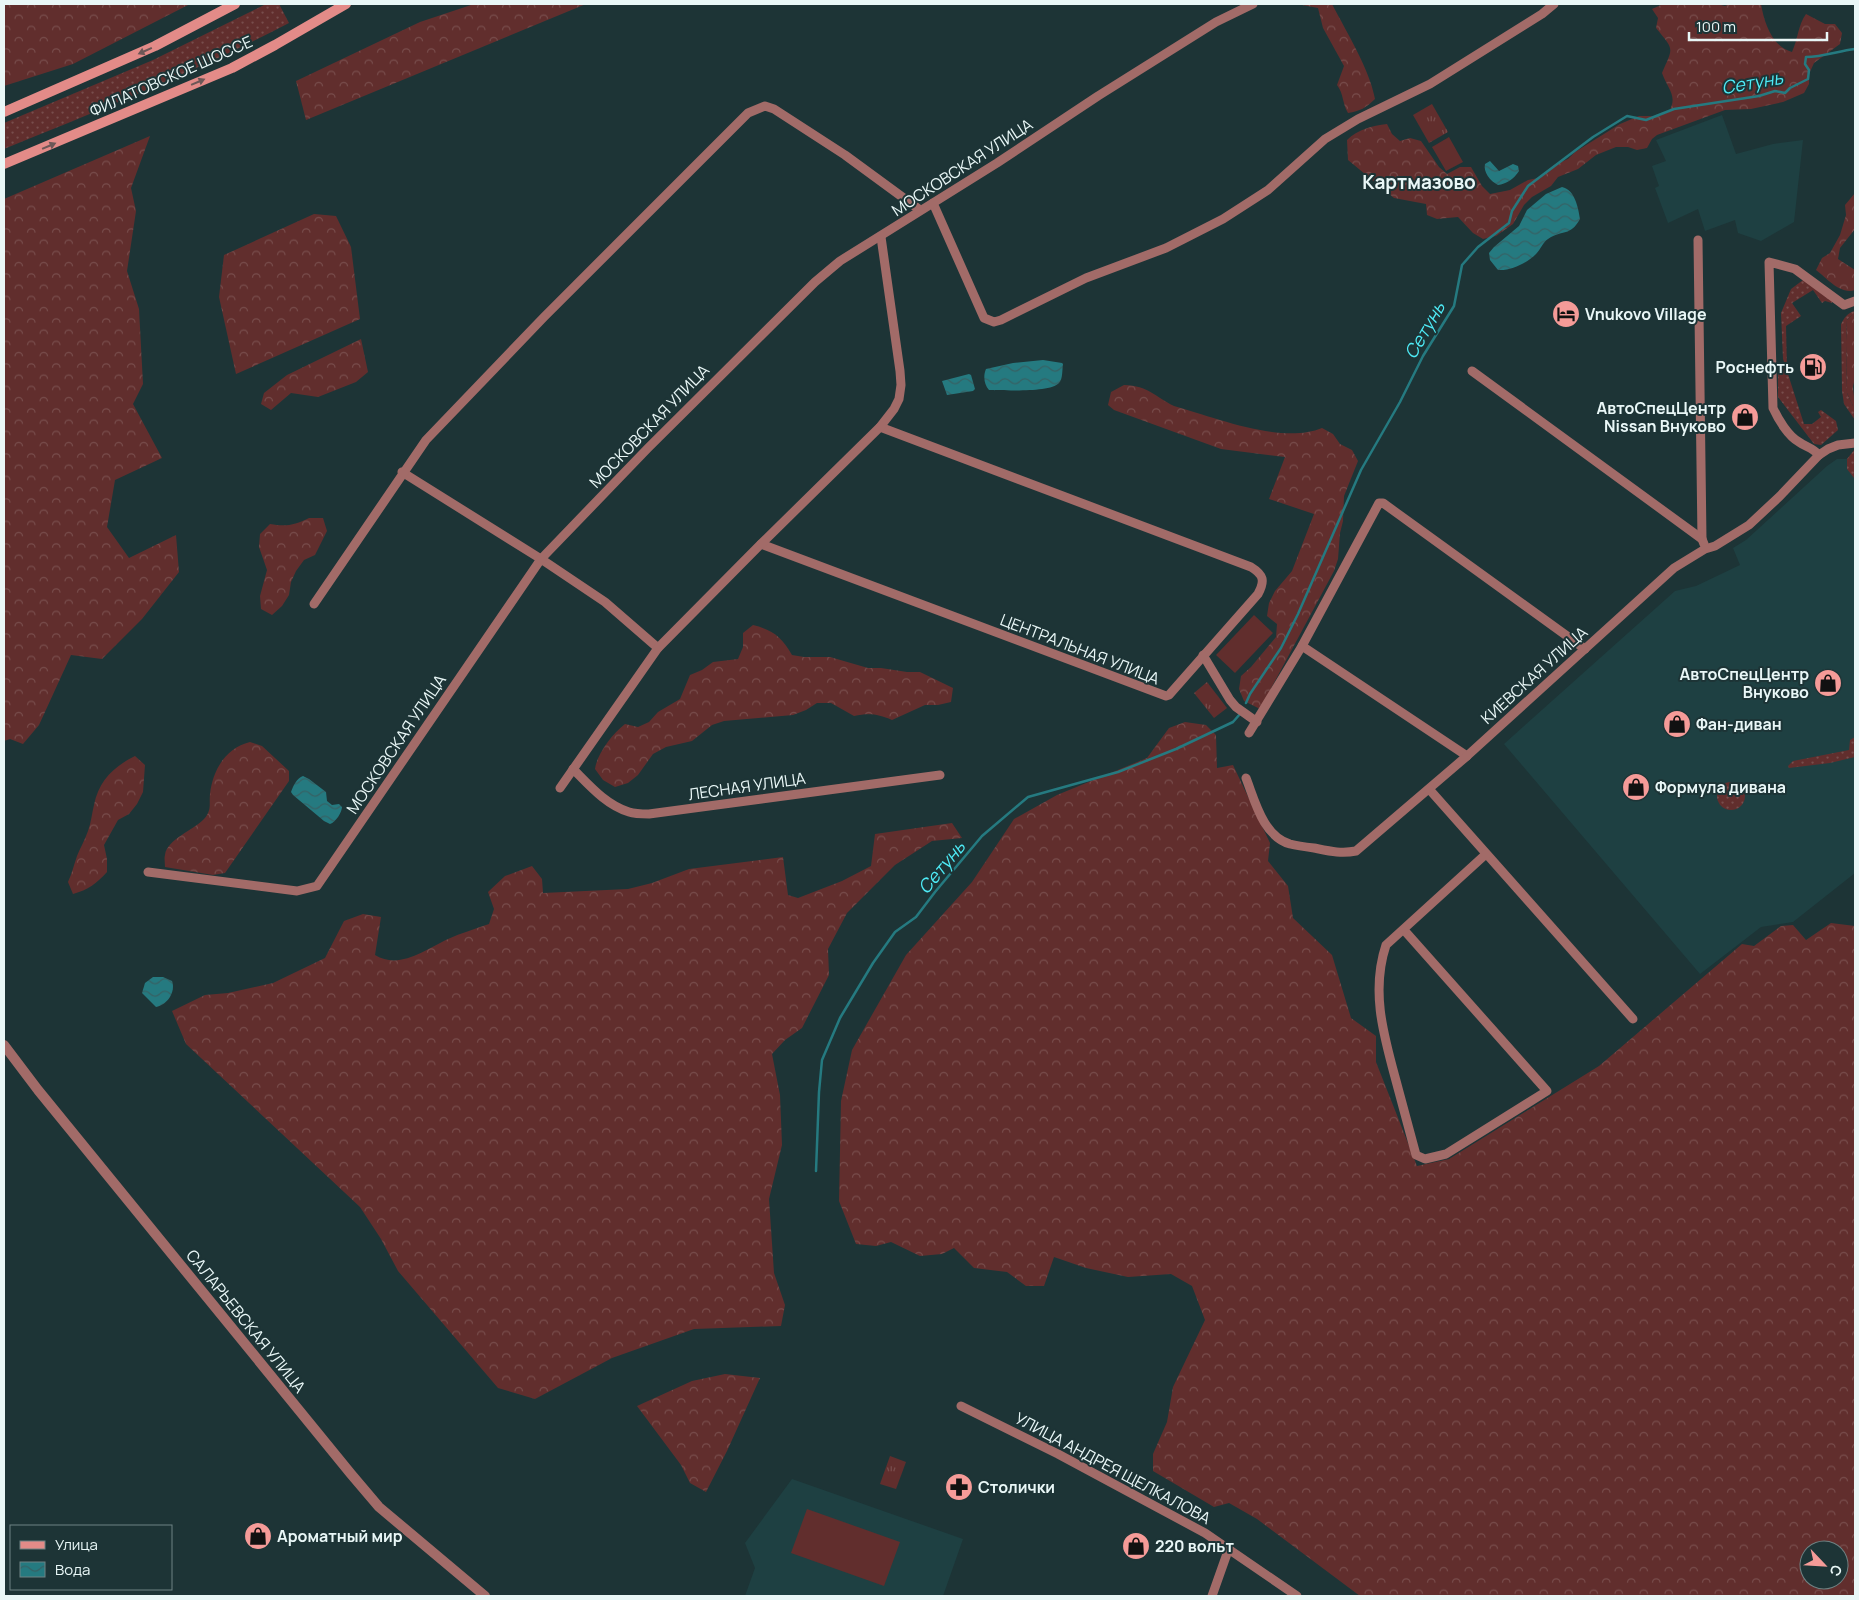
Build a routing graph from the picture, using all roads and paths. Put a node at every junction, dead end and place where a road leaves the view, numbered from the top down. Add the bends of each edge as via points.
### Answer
1 (235, 4) edge
2 (346, 4) edge
3 (1253, 4) edge
4 (1554, 4) edge
5 (4, 112) edge
6 (4, 164) edge
7 (933, 203) junction
8 (920, 210) junction
9 (881, 237) junction
10 (1698, 240) dead end
11 (1855, 301) edge
12 (1472, 371) dead end
13 (880, 427) junction
14 (1855, 443) edge
15 (1819, 455) junction
16 (402, 472) junction
17 (1702, 539) junction
18 (761, 544) junction
19 (1705, 549) junction
20 (541, 559) junction
21 (314, 604) dead end
22 (1302, 646) junction
23 (658, 648) junction
24 (1585, 649) junction
25 (1203, 655) junction
26 (1257, 722) junction
27 (1249, 733) dead end
28 (1467, 756) junction
29 (573, 769) junction
30 (940, 775) dead end
31 (1246, 778) dead end
32 (560, 788) dead end
33 (1428, 789) junction
34 (1486, 854) junction
35 (148, 872) dead end
36 (1404, 930) junction
37 (1633, 1018) dead end
38 (4, 1046) edge
39 (961, 1406) dead end
40 (1229, 1548) junction
41 (485, 1596) edge
42 (1212, 1596) edge
43 (1297, 1596) edge

1 -> 5 main road, ФИЛАТОВСКОЕ ШОССЕ via 155,46
6 -> 2 main road, ФИЛАТОВСКОЕ ШОССЕ via 232,68
3 - 7 street, МОСКОВСКАЯ УЛИЦА via 1208,28
4 - 7 street via 1430,84 1325,139 1268,190 1223,219 1166,248 1086,278 994,322 984,318
7 - 8 street, МОСКОВСКАЯ УЛИЦА
8 - 9 street, МОСКОВСКАЯ УЛИЦА
8 - 16 street via 845,155 774,109 765,106 748,113 544,317 426,440
9 - 13 street via 901,385 899,399
9 - 20 street, МОСКОВСКАЯ УЛИЦА via 840,261 814,282
10 - 17 street
11 - 15 street via 1844,305 1795,269 1768,262 1773,408 1796,440
12 - 17 street
13 - 18 street
13 - 25 street, ЦЕНТРАЛЬНАЯ УЛИЦА via 1259,572 1263,585 1258,594
14 - 15 street, КИЕВСКАЯ УЛИЦА via 1838,445
15 - 19 street, КИЕВСКАЯ УЛИЦА via 1749,525
16 - 20 street
16 - 21 street
17 - 19 street
18 - 23 street
18 - 25 street, ЦЕНТРАЛЬНАЯ УЛИЦА via 1162,696 1169,695
19 - 24 street, КИЕВСКАЯ УЛИЦА via 1674,568
20 - 23 street via 605,602
20 - 35 street, МОСКОВСКАЯ УЛИЦА via 317,886 297,891
22 - 24 street via 1376,505 1383,503
22 - 26 street
22 - 28 street
23 - 29 street
24 - 28 street, КИЕВСКАЯ УЛИЦА
25 - 26 street via 1230,700
26 - 27 street
28 - 33 street, КИЕВСКАЯ УЛИЦА
29 - 30 street, ЛЕСНАЯ УЛИЦА via 616,806 630,813 649,814
29 - 32 street
31 - 33 street, КИЕВСКАЯ УЛИЦА via 1263,820 1279,838 1289,844 1343,853 1356,851
33 - 34 street
34 - 36 street
34 - 37 street
36 - 36 street via 1547,1091 1446,1154 1425,1159 1416,1155 1382,1029 1378,995 1380,962 1386,945
38 - 41 street, САЛАРЬЕВСКАЯ УЛИЦА via 379,1507
39 - 40 street, УЛИЦА АНДРЕЯ ЩЕЛКАЛОВА via 1128,1490
40 - 42 street
40 - 43 street, УЛИЦА АНДРЕЯ ЩЕЛКАЛОВА

